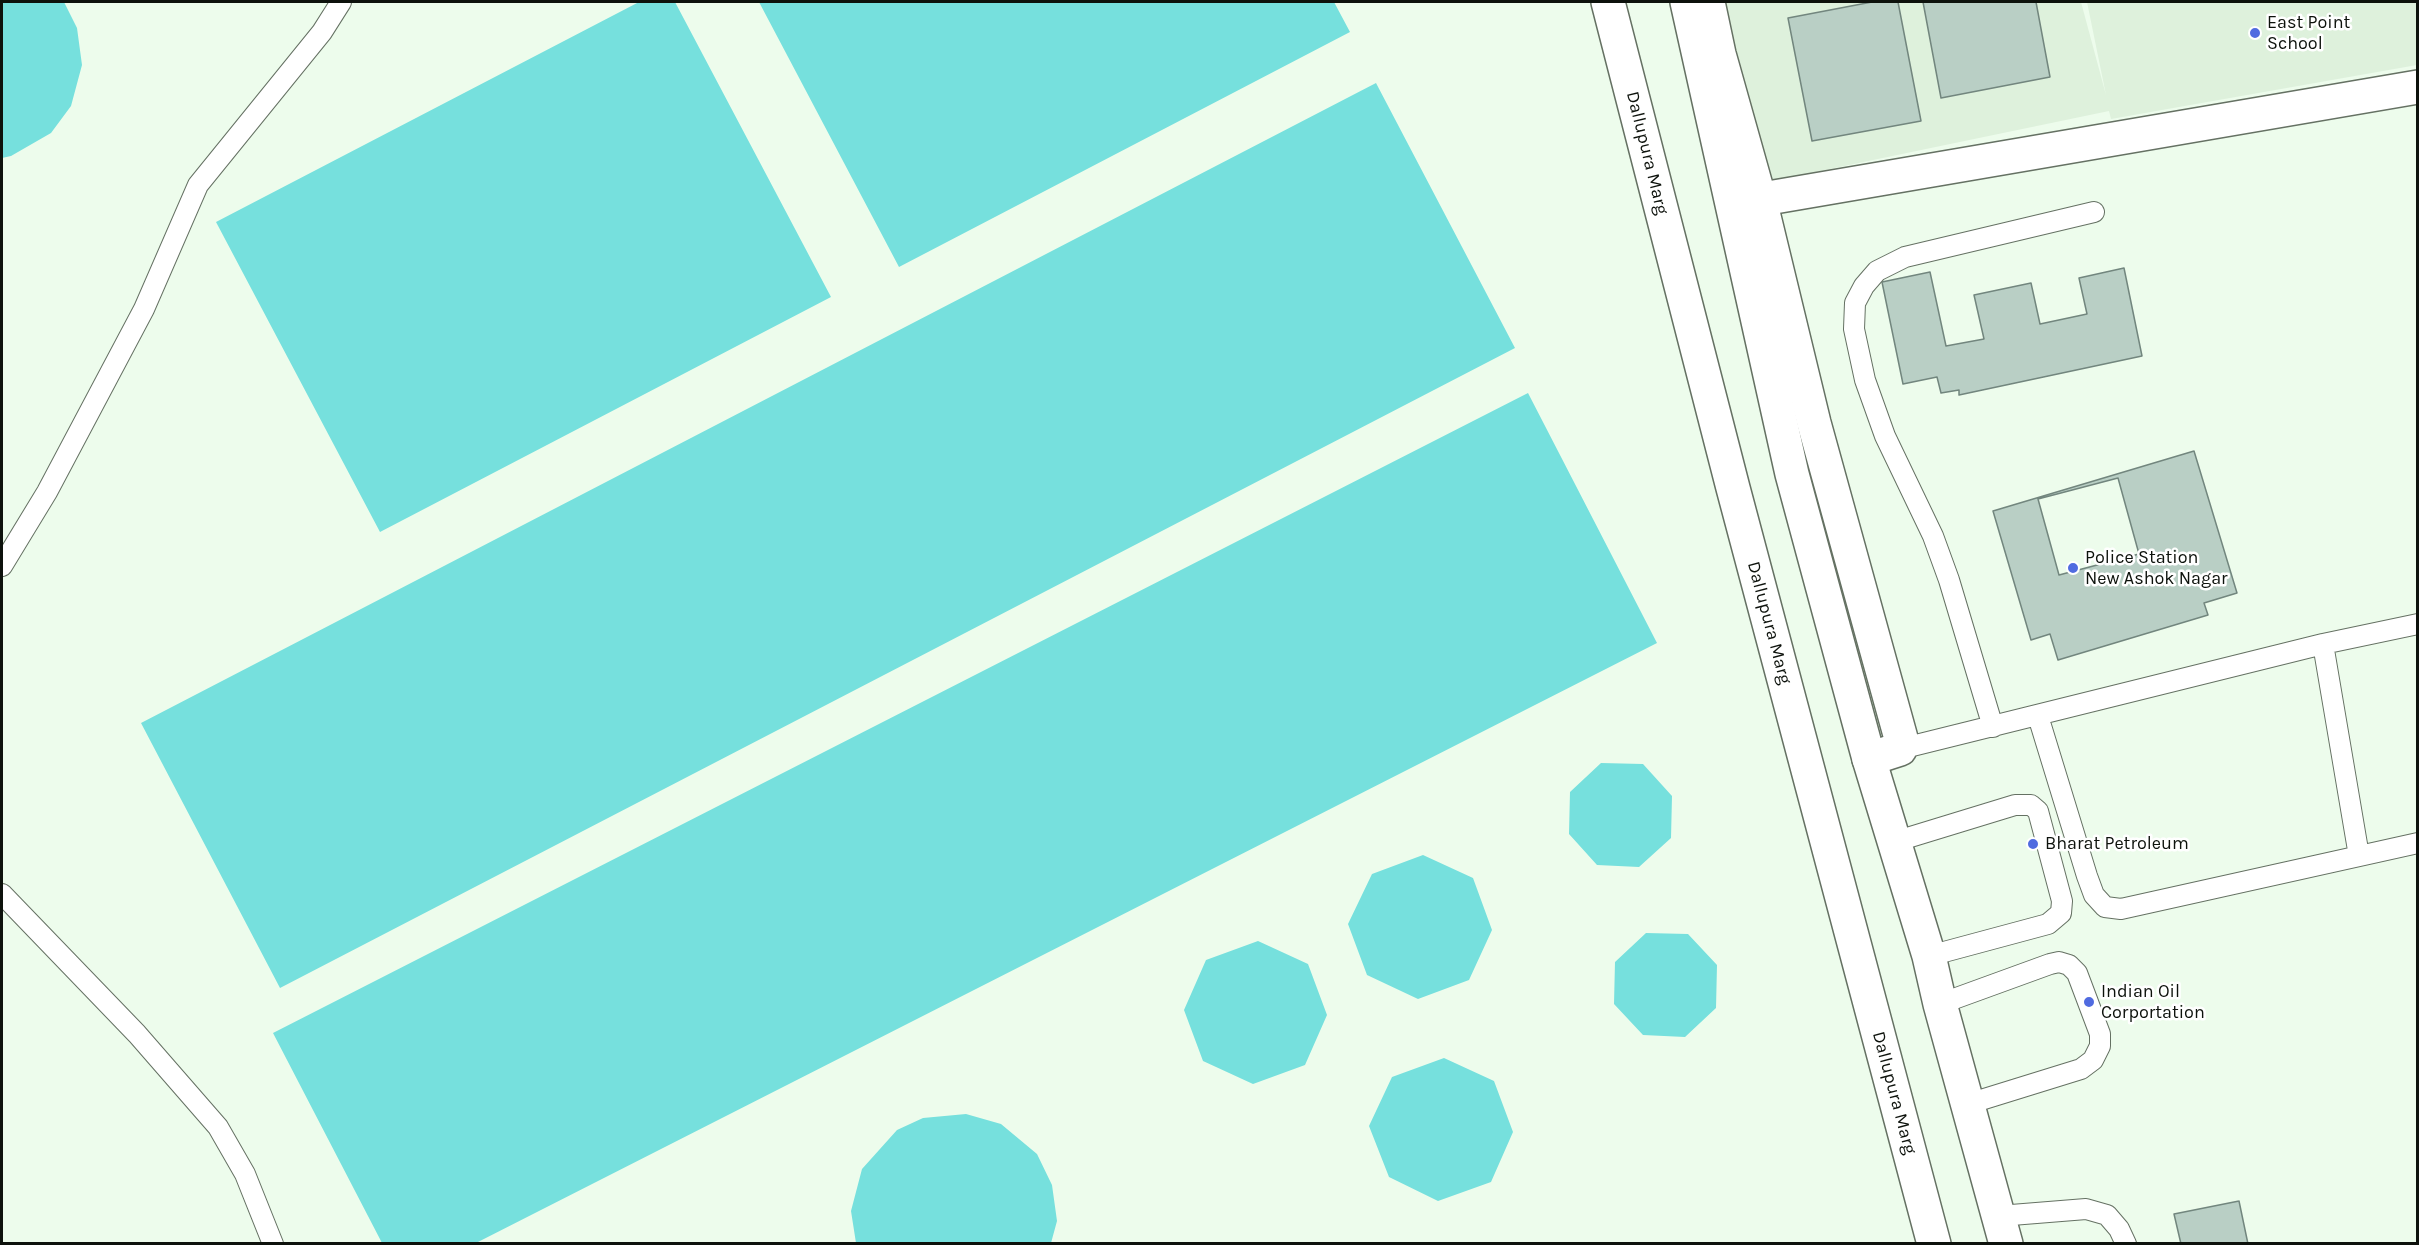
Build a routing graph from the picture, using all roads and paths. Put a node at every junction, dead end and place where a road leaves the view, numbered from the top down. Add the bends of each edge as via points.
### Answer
1 (341, 2) edge
2 (1608, 2) edge
3 (1686, 2) edge
4 (1708, 2) edge
5 (2418, 87) edge
6 (1746, 202) junction
7 (2094, 213) dead end
8 (2, 566) edge
9 (2418, 624) edge
10 (2323, 644) junction
11 (2038, 716) junction
12 (1993, 727) junction
13 (1900, 749) junction
14 (1869, 759) junction
15 (1894, 842) junction
16 (2418, 843) edge
17 (2359, 856) junction
18 (2, 894) edge
19 (1929, 956) junction
20 (1940, 1004) junction
21 (1968, 1104) junction
22 (2002, 1230) edge
23 (273, 1244) edge
24 (1934, 1244) edge
25 (2126, 1244) edge

1 - 8 lane via 322,32 198,185 144,309 47,492
2 - 24 main road, Dallupura Marg
3 - 6 main road
4 - 6 main road
5 - 6 main road
6 - 13 main road via 1814,423 1902,742
6 - 14 main road via 1792,474
7 - 12 lane via 1905,257 1877,271 1855,303 1854,329 1865,380 1885,436 1933,536
9 - 10 lane
10 - 11 lane
10 - 17 lane
11 - 12 lane
11 - 17 lane via 2087,876 2094,895 2105,907 2121,909
12 - 13 lane
13 - 14 main road
14 - 15 main road
15 - 19 main road
15 - 19 lane via 2015,805 2031,805 2038,811 2062,902 2061,913 2048,924
16 - 17 lane
18 - 23 lane via 137,1034 218,1127 245,1174
19 - 20 main road
20 - 21 main road
20 - 21 lane via 2060,962 2077,973 2100,1034 2100,1046 2093,1060 2081,1069
21 - 22 main road
22 - 25 lane via 2086,1209 2106,1215

